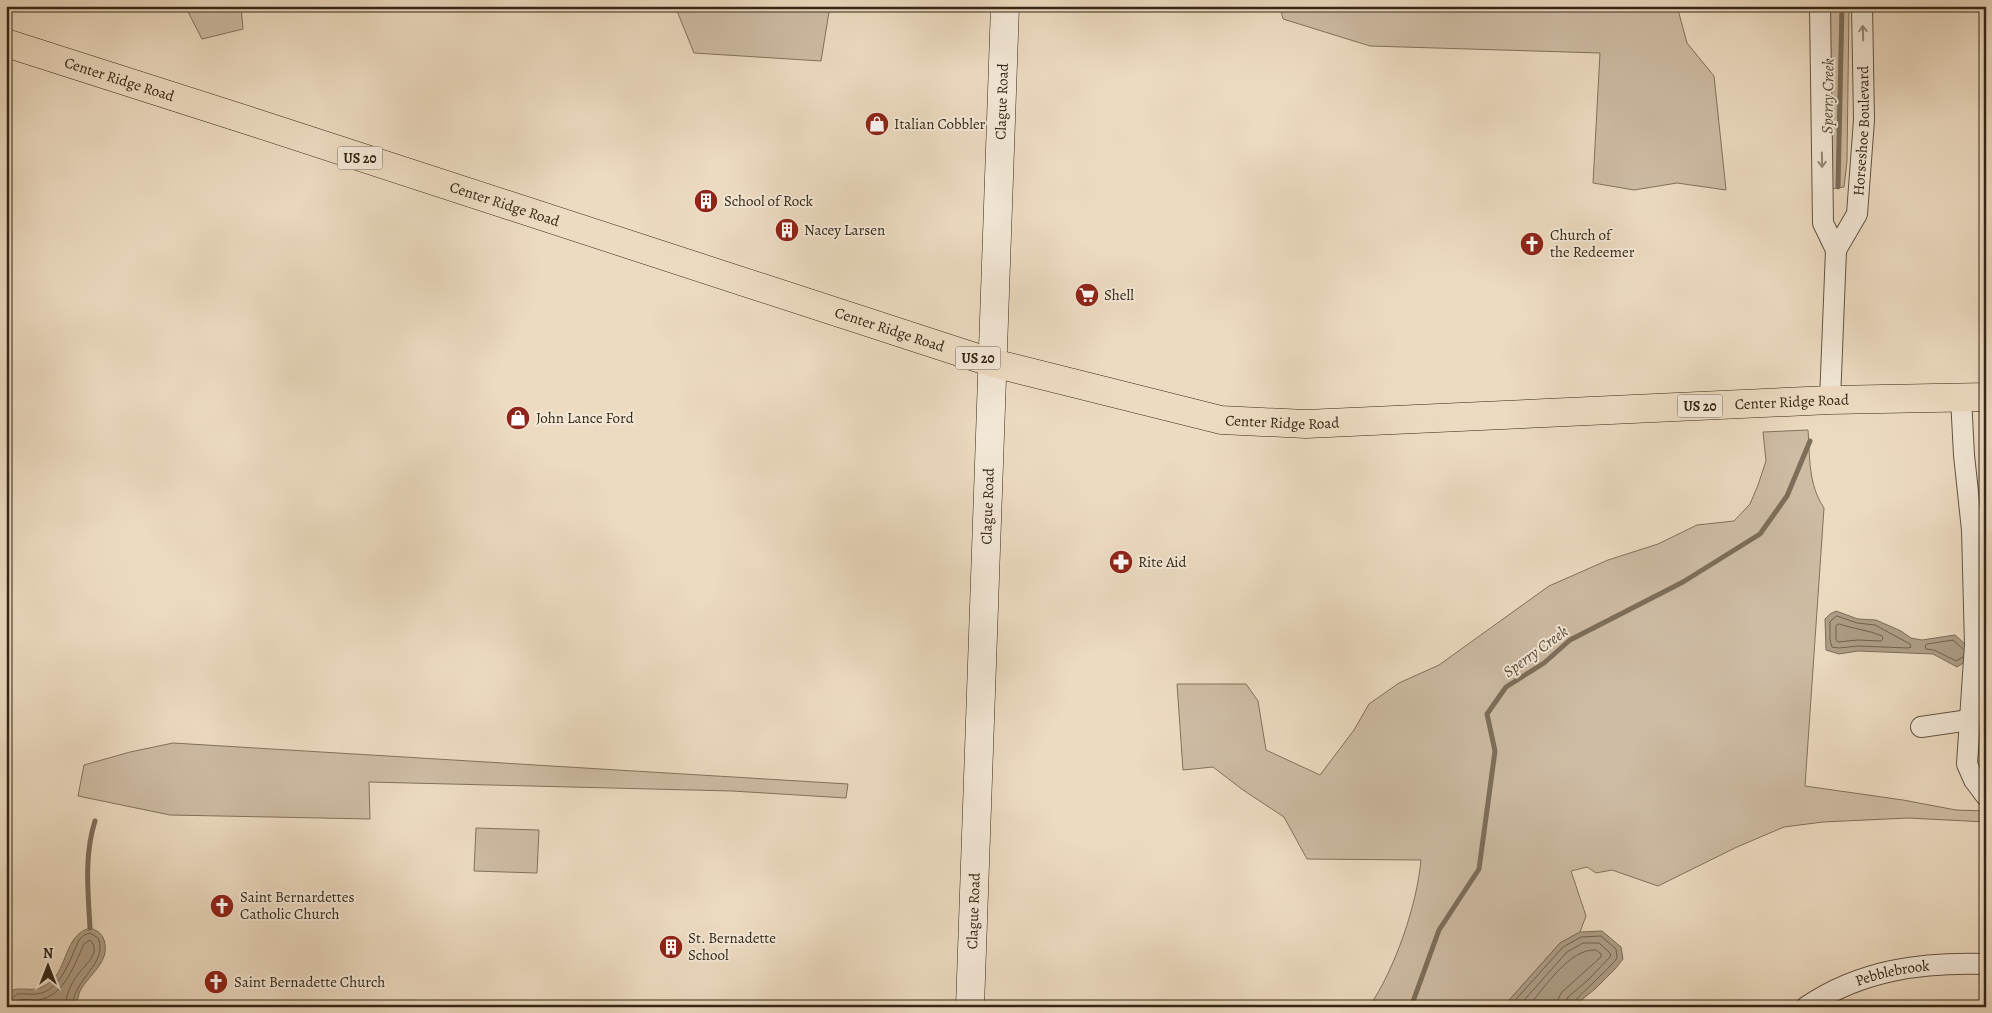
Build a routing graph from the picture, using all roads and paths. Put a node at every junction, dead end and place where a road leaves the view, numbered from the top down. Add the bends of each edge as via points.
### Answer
1 (1005, 6) edge
2 (1820, 6) edge
3 (1862, 6) edge
4 (6, 43) edge
5 (1836, 250) junction
6 (993, 363) junction
7 (1973, 398) edge
8 (1830, 400) junction
9 (1969, 720) junction
10 (1921, 727) dead end
11 (1986, 796) edge
12 (1986, 964) edge
13 (970, 1007) edge
14 (1806, 1007) edge

1 - 6 main road, Clague Road
2 -> 5 street, Horseshoe Boulevard via 1823,223
5 -> 3 street, Horseshoe Boulevard via 1857,214 1864,120
4 - 6 main road, Center Ridge Road / US 20
5 - 8 street, Horseshoe Boulevard
6 - 8 main road, Center Ridge Road / US 20 via 1221,420 1238,421 1306,424
6 - 13 main road, Clague Road
7 - 8 main road, Center Ridge Road / US 20
7 - 9 street via 1964,455 1972,530 1974,654
9 - 10 street
9 - 11 street via 1967,764
12 - 14 street, Pebblebrook via 1909,967 1866,978 1824,995

